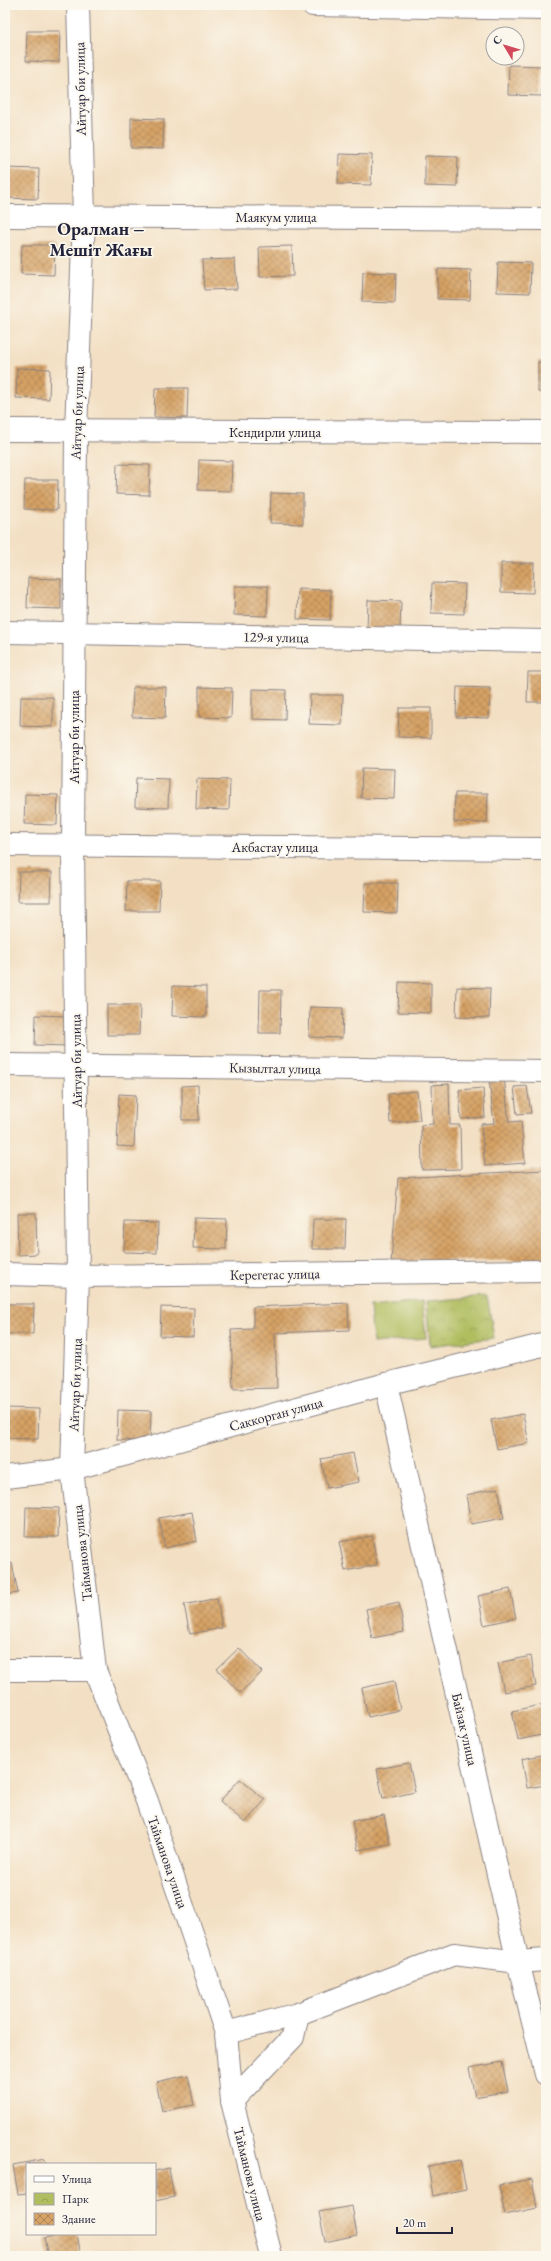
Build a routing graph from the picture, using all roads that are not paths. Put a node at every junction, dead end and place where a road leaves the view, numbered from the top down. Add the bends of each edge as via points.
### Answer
1 (78, 5) edge
2 (313, 5) edge
3 (546, 9) edge
4 (5, 216) edge
5 (84, 216) junction
6 (546, 219) edge
7 (5, 430) edge
8 (76, 431) junction
9 (546, 432) edge
10 (5, 632) edge
11 (74, 633) junction
12 (546, 641) edge
13 (5, 845) edge
14 (73, 846) junction
15 (546, 849) edge
16 (5, 1065) edge
17 (76, 1066) junction
18 (546, 1071) edge
19 (546, 1271) edge
20 (5, 1274) edge
21 (78, 1276) junction
22 (546, 1344) edge
23 (386, 1384) junction
24 (72, 1469) junction
25 (5, 1477) edge
26 (5, 1670) edge
27 (95, 1670) junction
28 (546, 1960) edge
29 (518, 1962) junction
30 (298, 2014) junction
31 (226, 2033) junction
32 (546, 2074) edge
33 (232, 2100) junction
34 (271, 2256) edge

1 - 5 street, Айтуар би улица
2 - 3 street
4 - 5 street, Маякум улица
5 - 6 street, Маякум улица
5 - 8 street, Айтуар би улица
7 - 8 street, Кендирли улица
8 - 9 street, Кендирли улица
8 - 11 street, Айтуар би улица
10 - 11 street, 129-я улица
11 - 12 street, 129-я улица
11 - 14 street, Айтуар би улица
13 - 14 street, Акбастау улица
14 - 15 street, Акбастау улица
14 - 17 street, Айтуар би улица
16 - 17 street, Кызылтал улица
17 - 18 street, Кызылтал улица
17 - 21 street, Айтуар би улица
19 - 21 street, Керегетас улица
20 - 21 street, Керегетас улица
21 - 24 street, Айтуар би улица
22 - 23 street, Саккорган улица
23 - 24 street, Саккорган улица
23 - 29 street, Байзак улица
24 - 25 street, Саккорган улица
24 - 27 street, Тайманова улица
26 - 27 street
27 - 31 street, Тайманова улица via 147,1801
28 - 29 street
29 - 30 street via 454,1954
29 - 32 street, Байзак улица
30 - 31 street
30 - 33 street via 293,2038
31 - 33 street, Тайманова улица
33 - 34 street, Тайманова улица

